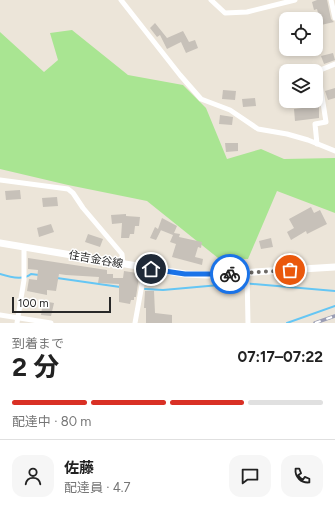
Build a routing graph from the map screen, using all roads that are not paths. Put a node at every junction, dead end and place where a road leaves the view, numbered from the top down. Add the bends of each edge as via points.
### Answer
1 (121, 0) edge
2 (211, 0) edge
3 (295, 0) edge
4 (331, 0) edge
5 (335, 18) edge
6 (335, 64) edge
7 (317, 144) junction
8 (335, 151) edge
9 (0, 180) edge
10 (0, 243) edge
11 (24, 247) junction
12 (123, 264) junction
13 (145, 268) junction
14 (335, 268) edge
15 (247, 273) junction
16 (0, 315) edge
17 (18, 320) edge
18 (51, 323) edge
19 (136, 323) edge
20 (248, 323) edge

1 - 7 street via 201,99 230,110 258,129 287,134
2 - 3 street via 225,13 247,12
4 - 5 street
6 - 7 street via 318,71 326,122 314,124
7 - 8 street
9 - 12 street via 68,189 122,254
10 - 11 main road, 住吉金谷線
11 - 12 main road, 住吉金谷線
11 - 17 street via 24,278
12 - 13 main road, 住吉金谷線
13 - 15 main road, 住吉金谷線 via 185,274
13 - 19 street
14 - 15 main road, 住吉金谷線
15 - 20 street
16 - 17 street
17 - 18 street

